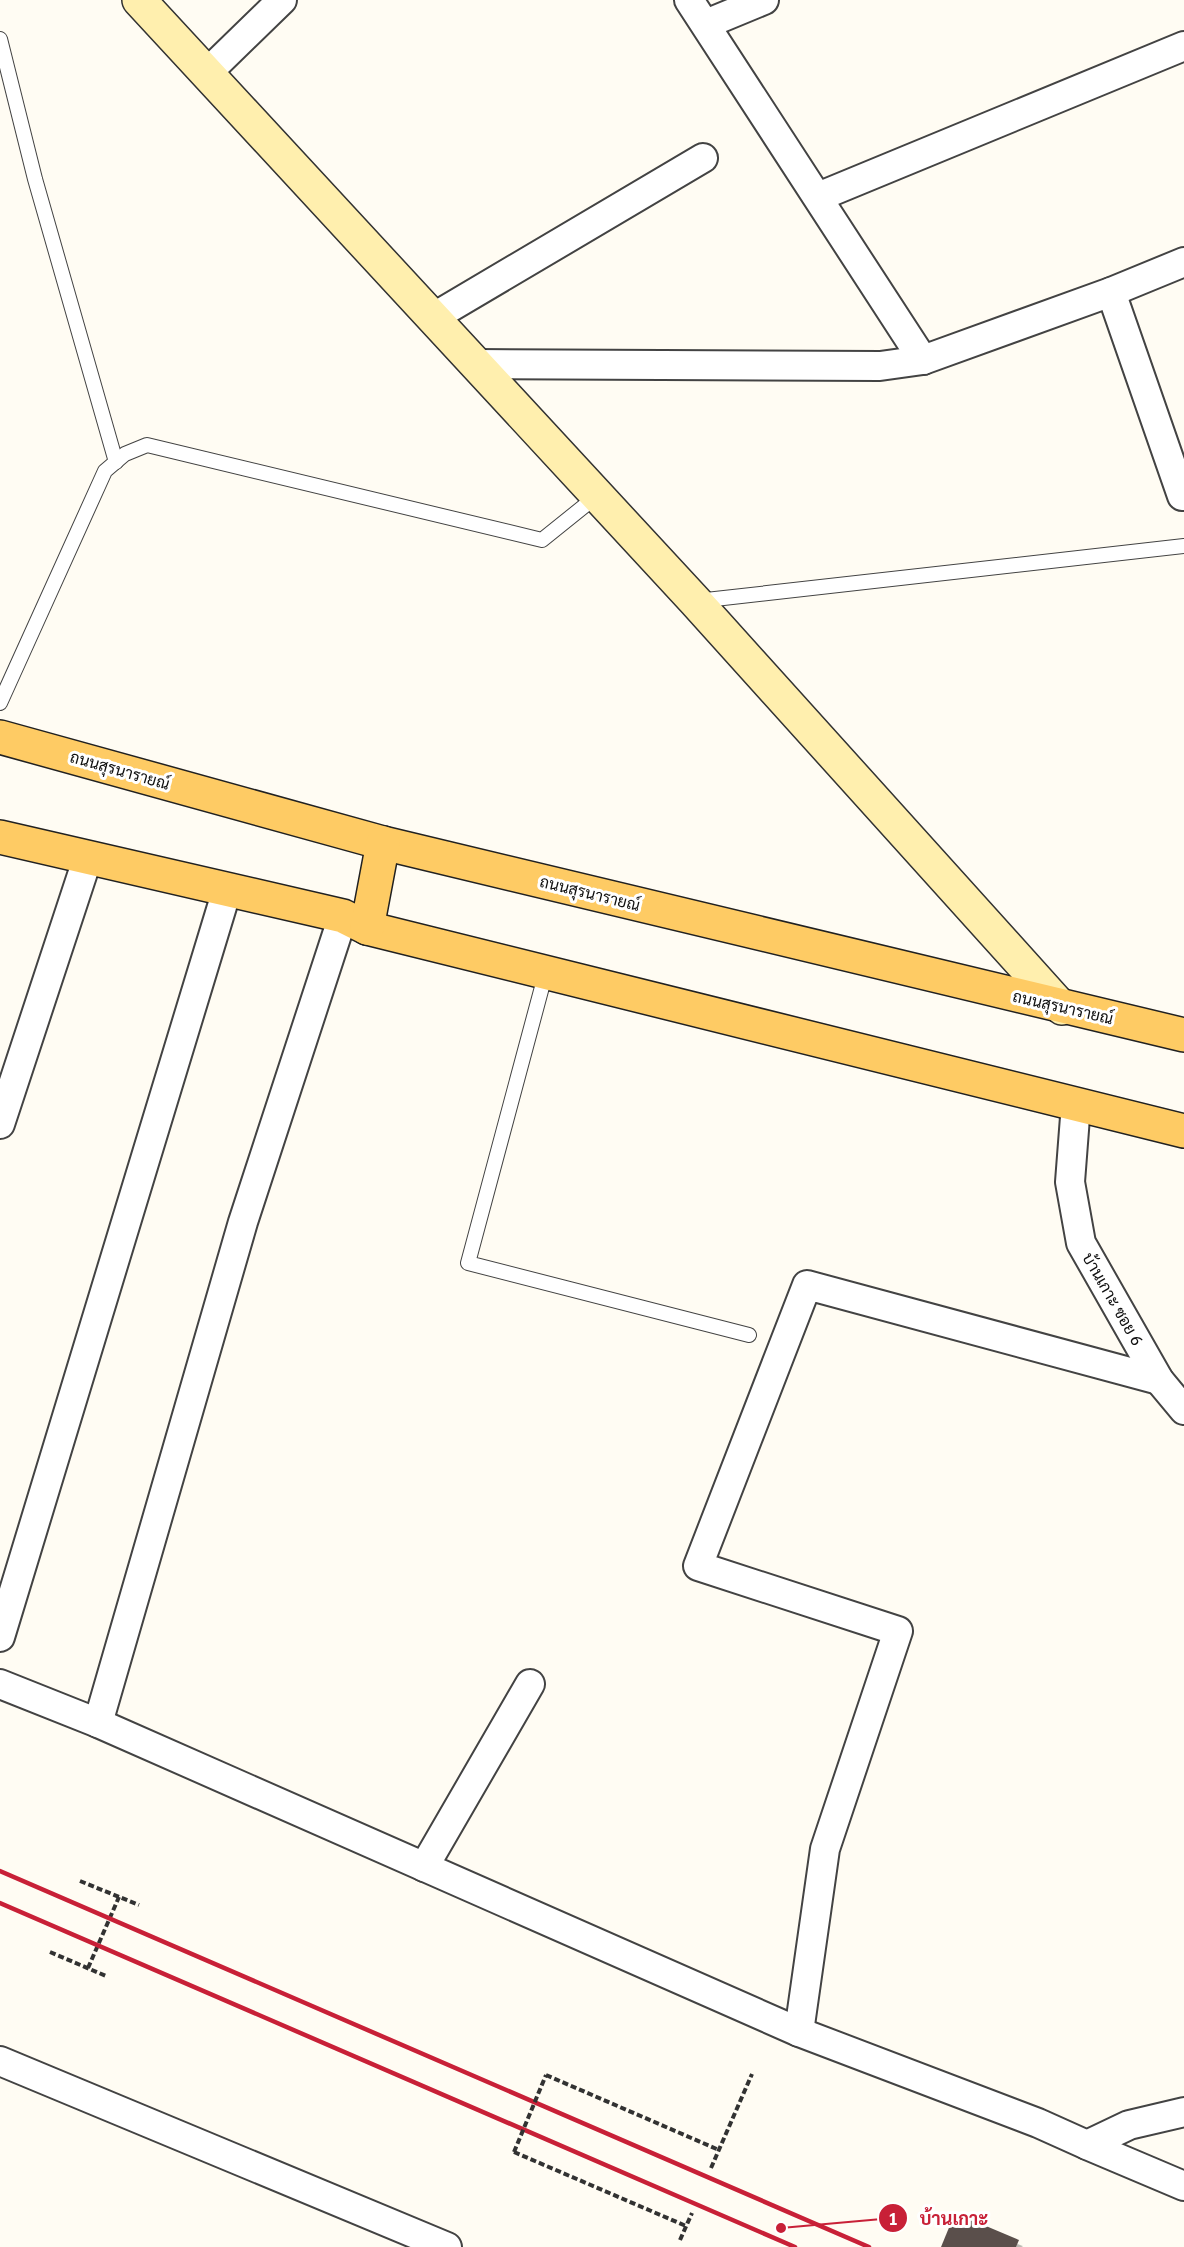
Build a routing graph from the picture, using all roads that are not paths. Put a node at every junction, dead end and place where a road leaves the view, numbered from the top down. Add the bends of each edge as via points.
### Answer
1 (140, 0) edge
2 (282, 0) edge
3 (689, 0) edge
4 (764, 0) edge
5 (706, 24) junction
6 (0, 39) edge
7 (1184, 46) edge
8 (208, 72) junction
9 (703, 158) dead end
10 (818, 197) junction
11 (1184, 262) edge
12 (1111, 292) junction
13 (434, 317) junction
14 (923, 360) junction
15 (477, 364) junction
16 (116, 462) junction
17 (598, 495) junction
18 (1182, 496) dead end
19 (1184, 546) edge
20 (695, 601) junction
21 (0, 703) edge
22 (0, 737) edge
23 (0, 837) edge
24 (383, 843) junction
25 (88, 858) junction
26 (227, 890) junction
27 (355, 922) junction
28 (546, 972) junction
29 (1062, 1008) junction
30 (1184, 1035) edge
31 (1076, 1104) junction
32 (0, 1124) edge
33 (1184, 1131) edge
34 (749, 1335) dead end
35 (1159, 1380) junction
36 (1184, 1410) edge
37 (0, 1637) edge
38 (0, 1684) edge
39 (530, 1684) dead end
40 (98, 1723) junction
41 (424, 1867) junction
42 (799, 2032) junction
43 (0, 2061) edge
44 (1184, 2112) edge
45 (1087, 2145) junction
46 (1184, 2186) edge
47 (447, 2247) edge

1 - 8 street
2 - 8 street
3 - 5 street
4 - 5 street
5 - 10 street
6 - 16 lane via 35,179
7 - 10 street
8 - 13 street
9 - 13 street
10 - 14 street
11 - 12 street
12 - 14 street
12 - 18 street
13 - 15 street
14 - 15 street via 880,366
15 - 17 street
16 - 17 lane via 147,446 542,540
16 - 21 lane via 105,471
17 - 20 street
19 - 20 lane
20 - 29 street
22 - 24 main road, ถนนสุรนารายณ์
23 - 25 main road
24 - 27 main road
24 - 29 main road, ถนนสุรนารายณ์
25 - 26 main road
25 - 32 street
26 - 27 main road
26 - 37 street
27 - 28 main road
27 - 40 street via 243,1222
28 - 31 main road
28 - 34 lane via 468,1263
29 - 30 main road, ถนนสุรนารายณ์
31 - 33 main road
31 - 35 street, บ้านเกาะ ซอย 6 via 1070,1182 1081,1243
35 - 36 street, บ้านเกาะ ซอย 6
35 - 42 street via 807,1285 698,1566 898,1631 825,1849
38 - 40 street
39 - 41 street
40 - 41 street
41 - 42 street
42 - 45 street
43 - 47 street
44 - 45 street via 1129,2125
45 - 46 street

